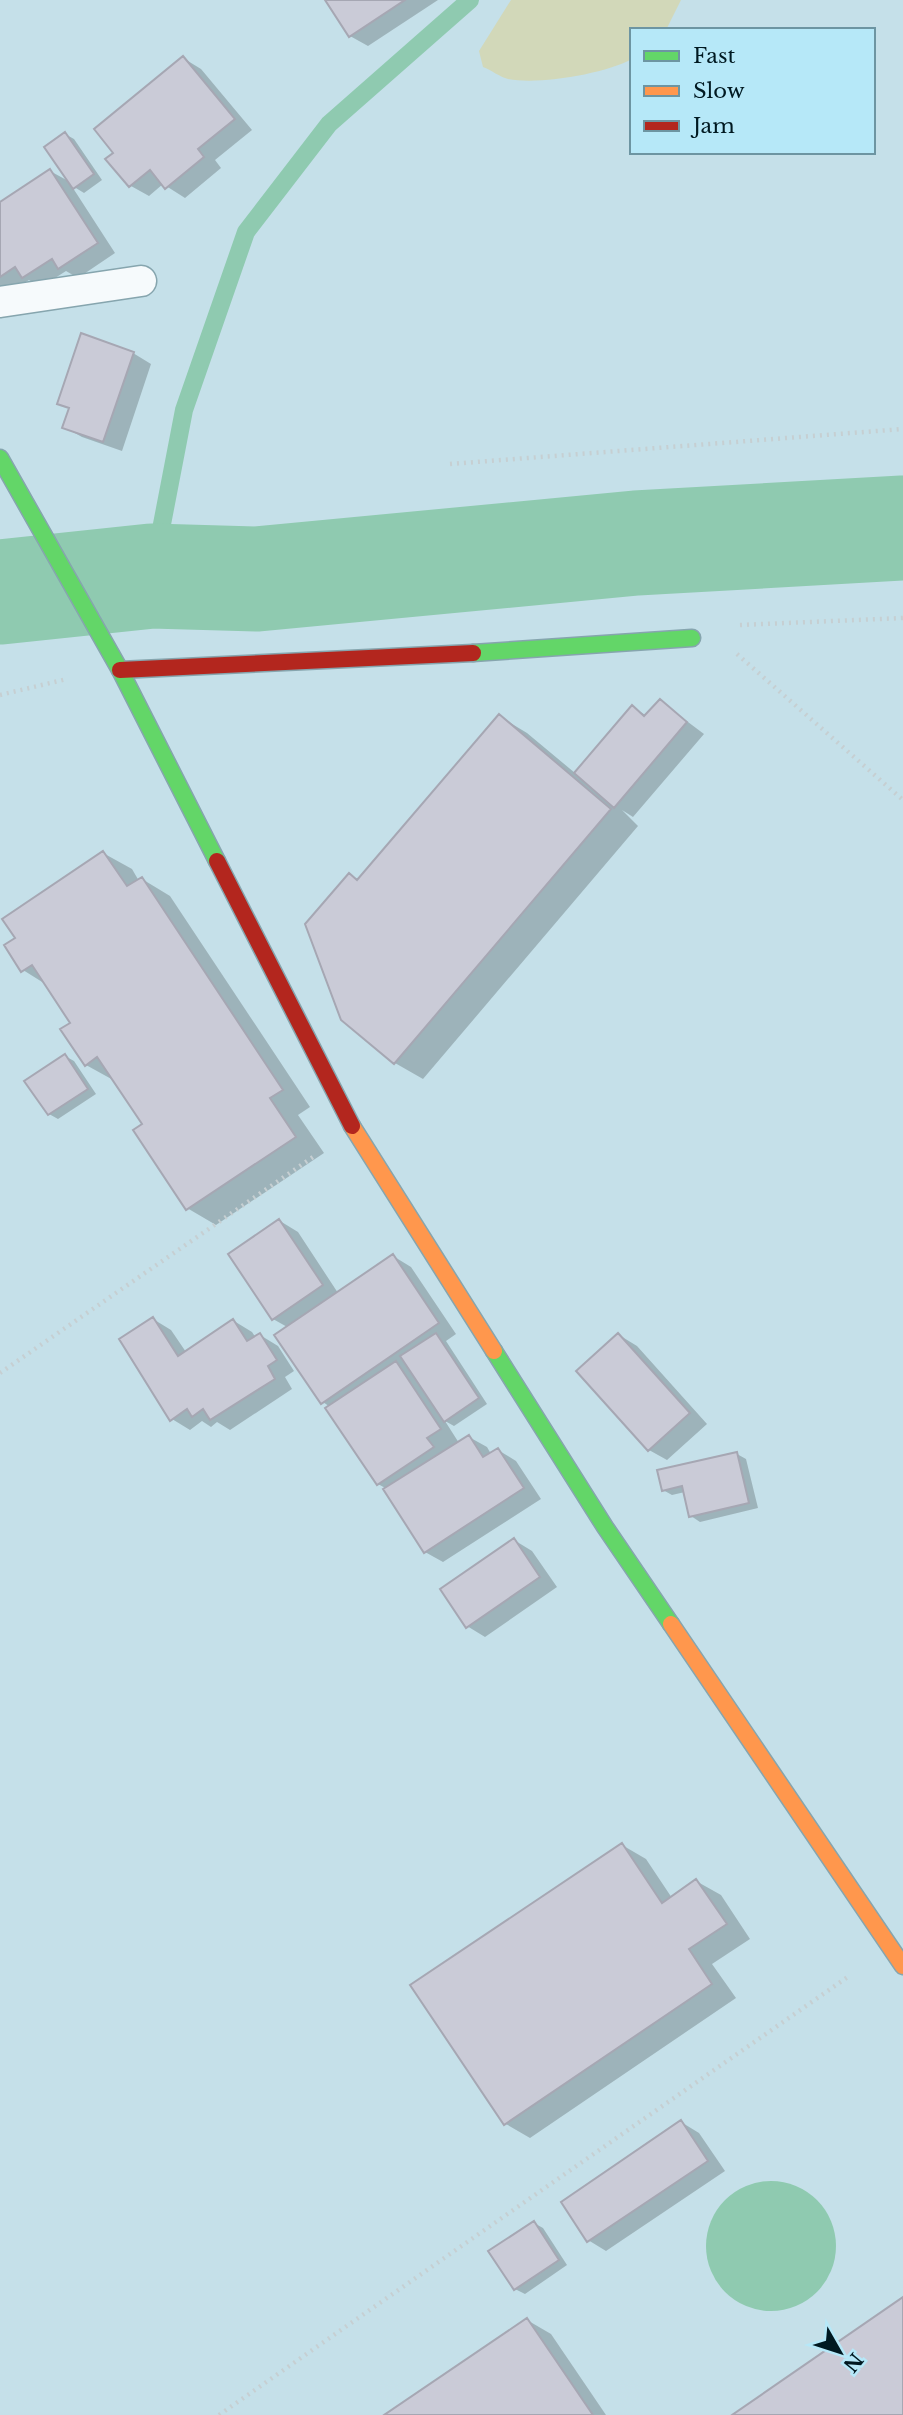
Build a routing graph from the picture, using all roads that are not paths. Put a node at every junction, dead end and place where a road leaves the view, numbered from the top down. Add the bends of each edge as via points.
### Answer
1 (141, 281) dead end
2 (0, 302) edge
3 (0, 458) edge
4 (692, 638) road end
5 (120, 670) junction
6 (903, 1966) edge

1 - 2 lane
3 - 5 street
4 - 5 street via 560,649
5 - 6 street via 354,1129 605,1527

